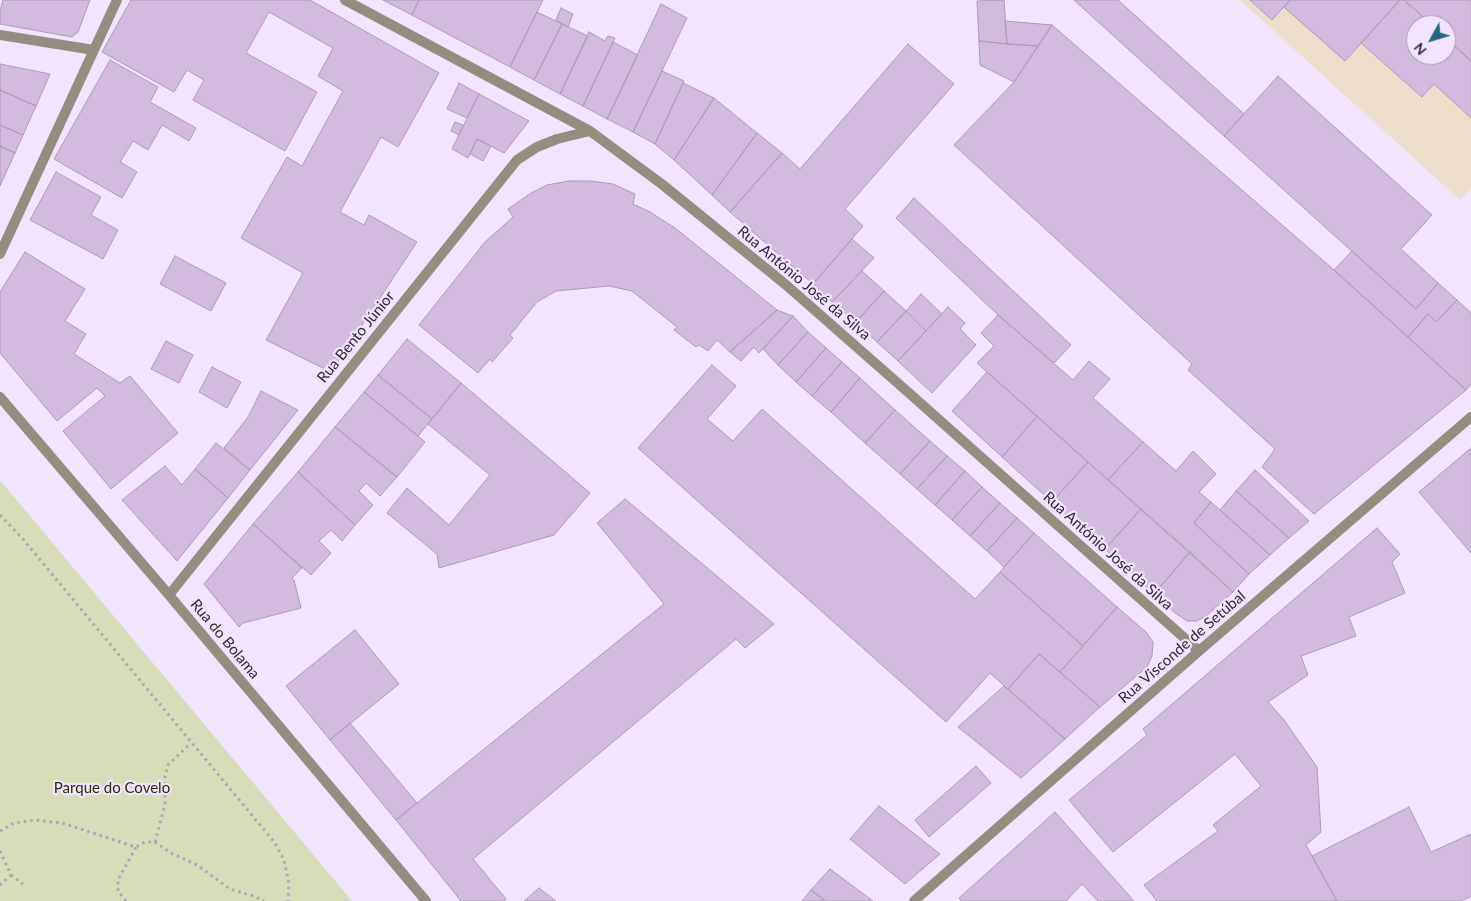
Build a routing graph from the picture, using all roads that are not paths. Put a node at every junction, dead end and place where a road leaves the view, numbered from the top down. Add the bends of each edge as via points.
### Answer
1 (118, 0) edge
2 (345, 0) edge
3 (0, 36) edge
4 (94, 50) junction
5 (590, 131) junction
6 (0, 254) edge
7 (0, 398) edge
8 (1471, 417) edge
9 (169, 595) junction
10 (1199, 652) junction
11 (426, 901) edge
12 (914, 901) edge

1 - 4 street
2 - 5 street, Rua António José da Silva
3 - 4 street
4 - 6 street
5 - 9 street, Rua Bento Júnior via 557,139 517,160
5 - 10 street, Rua António José da Silva via 663,184 785,284
7 - 9 street, Rua do Bolama
8 - 10 street, Rua Visconde de Setúbal
9 - 11 street, Rua do Bolama
10 - 12 street, Rua Visconde de Setúbal

